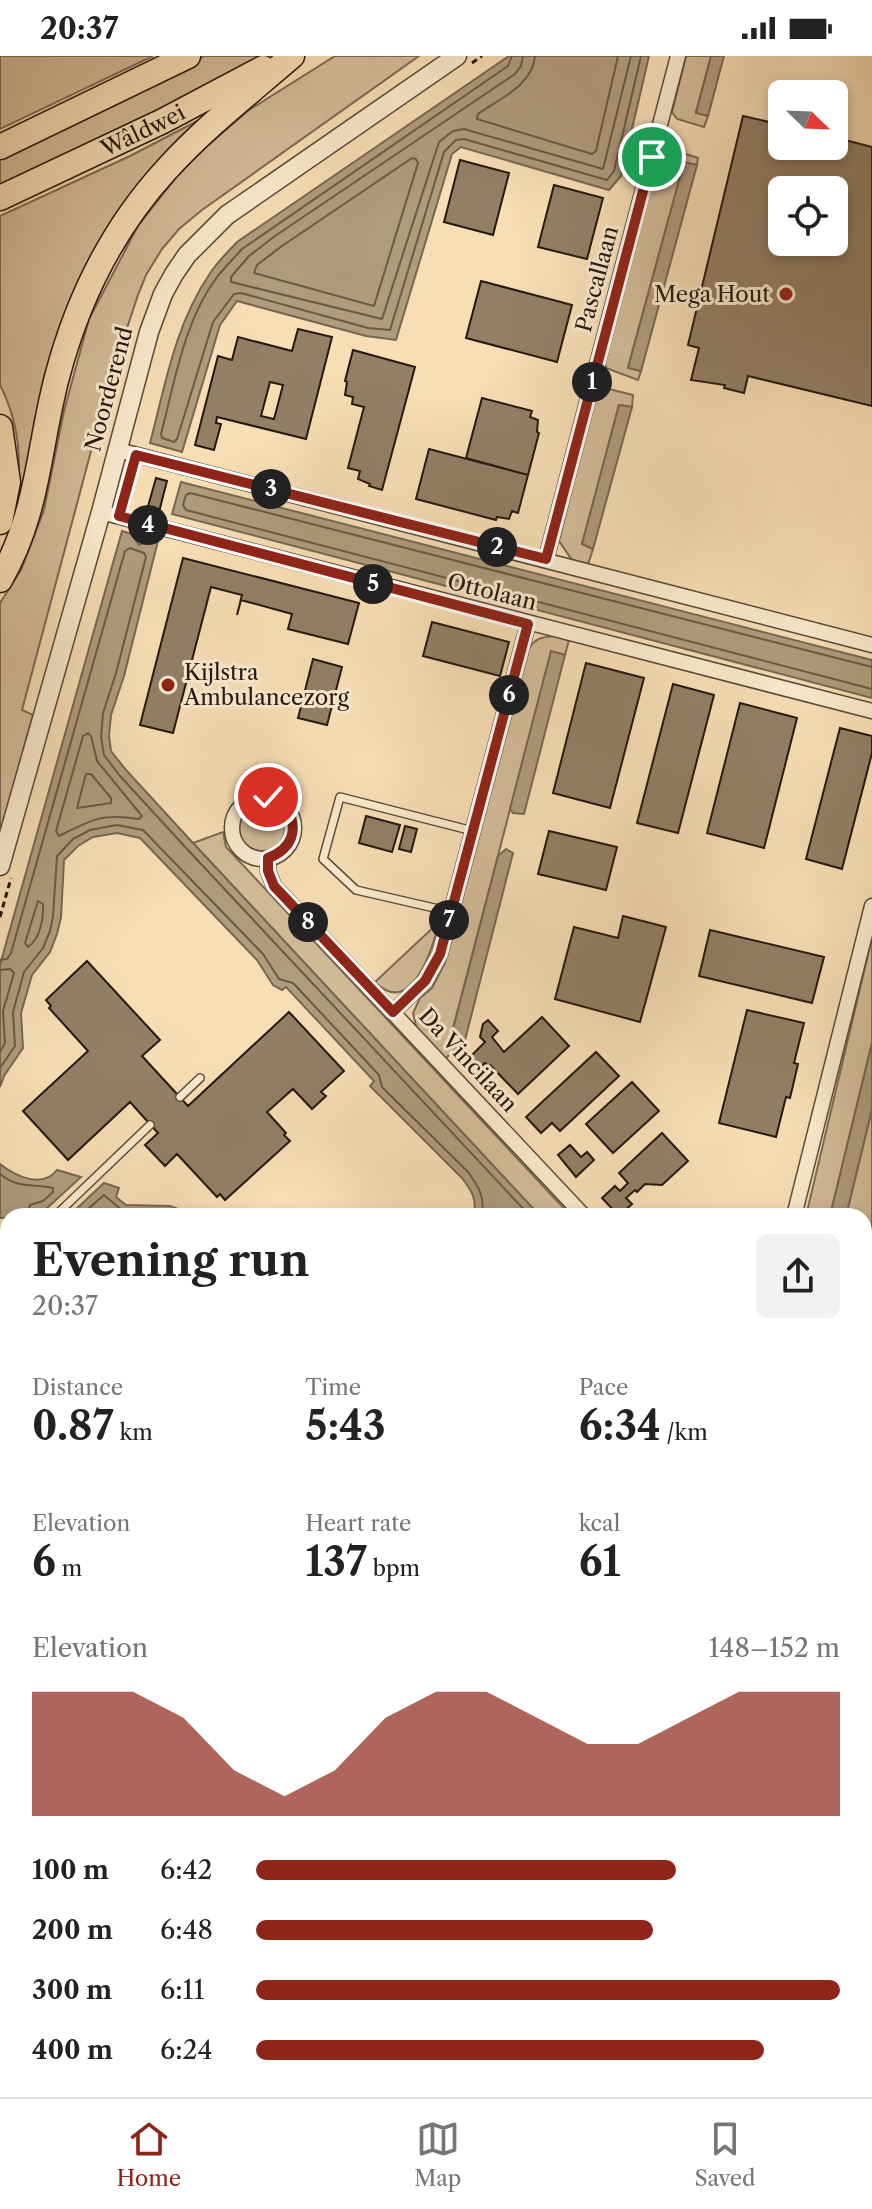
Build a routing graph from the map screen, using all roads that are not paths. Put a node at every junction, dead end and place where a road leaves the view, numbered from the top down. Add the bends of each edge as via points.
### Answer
1 (188, 56) edge
2 (284, 56) edge
3 (292, 56) edge
4 (678, 56) edge
5 (463, 60) edge
6 (0, 147) edge
7 (0, 198) edge
8 (0, 427) edge
9 (127, 452) junction
10 (110, 514) junction
11 (0, 522) edge
12 (546, 559) junction
13 (0, 580) edge
14 (528, 624) junction
15 (872, 645) edge
16 (872, 711) edge
17 (473, 831) junction
18 (268, 858) junction
19 (6, 870) edge
20 (872, 906) edge
21 (452, 912) junction
22 (393, 1012) junction
23 (200, 1078) dead end
24 (180, 1097) dead end
25 (150, 1125) dead end
26 (63, 1208) edge
27 (577, 1208) edge
28 (796, 1208) edge

1 - 6 highway, Wâldwei
2 - 7 highway, Wâldwei via 163,121
3 - 13 highway via 165,170 108,249 77,311 56,380 27,520
4 - 12 street, Pascallaan
5 - 9 street, Noorderend via 227,215 187,255 155,313
8 - 11 highway via 8,482
9 - 10 street, Noorderend
9 - 12 street, Ottolaan
10 - 14 street, Ottolaan
10 - 19 street, Noorderend
12 - 15 street, Ottolaan
14 - 16 street, Ottolaan
14 - 17 street
17 - 21 street
17 - 21 lane via 340,797 323,859 356,890
18 - 18 street via 292,839 292,817 278,801 257,797 239,808 232,828 247,855
18 - 22 street, Da Vincilaan via 274,886
20 - 28 street
21 - 22 street via 440,954 425,981
22 - 27 street, Da Vincilaan
23 - 24 lane
25 - 26 lane

